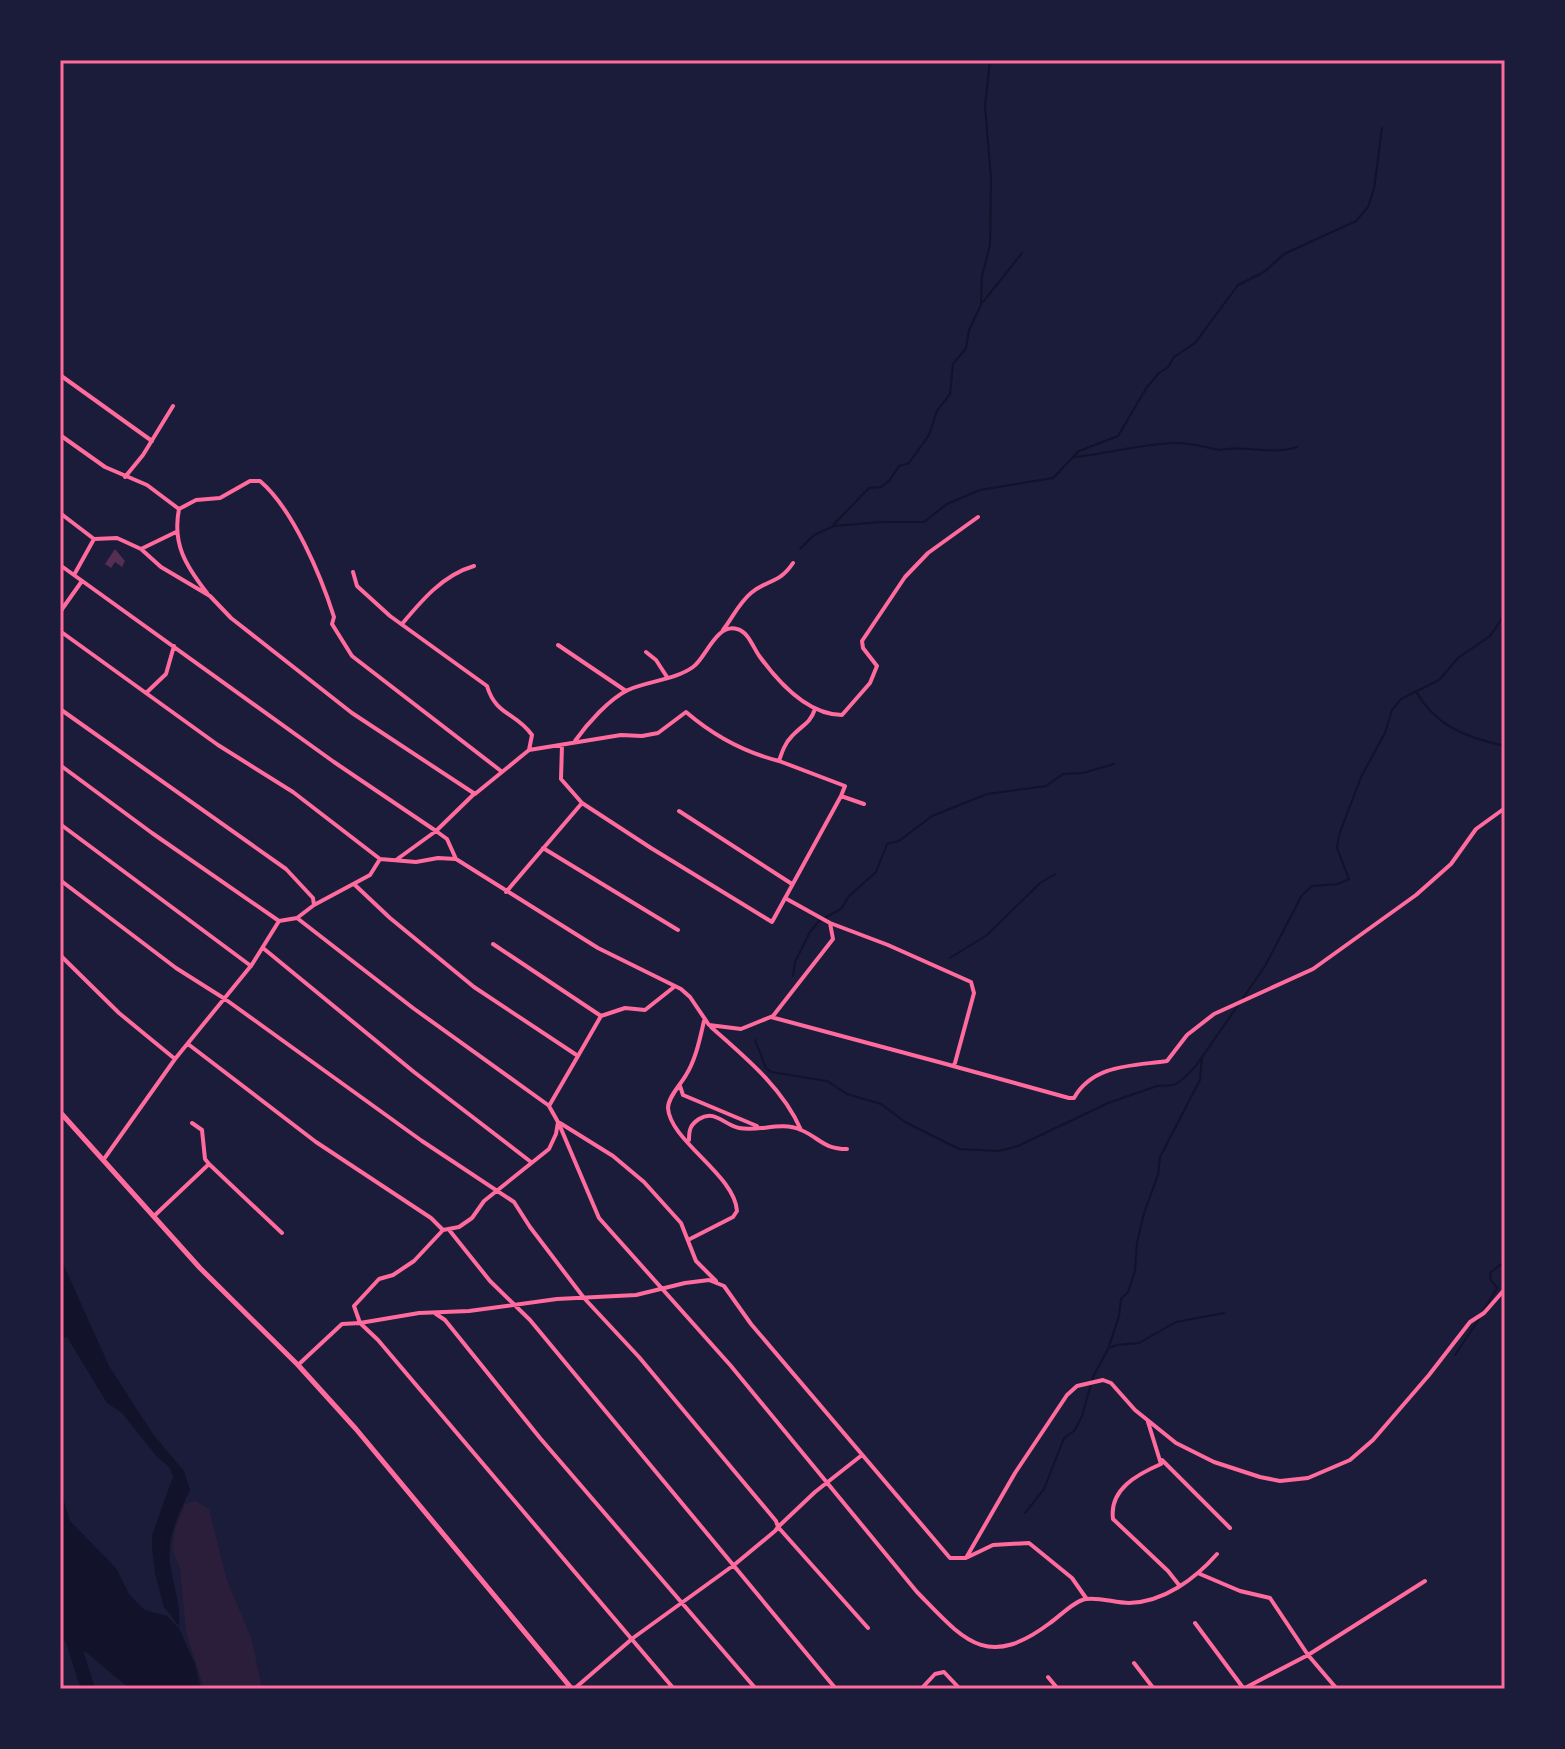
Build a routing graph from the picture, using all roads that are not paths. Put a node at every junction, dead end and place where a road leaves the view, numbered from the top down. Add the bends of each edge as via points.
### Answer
1 (60, 375) edge
2 (173, 406) dead end
3 (60, 435) edge
4 (152, 441) junction
5 (125, 477) junction
6 (179, 509) junction
7 (60, 513) edge
8 (978, 517) dead end
9 (176, 532) junction
10 (94, 539) junction
11 (141, 549) junction
12 (793, 563) dead end
13 (60, 565) edge
14 (474, 566) dead end
15 (353, 572) dead end
16 (74, 575) junction
17 (82, 581) junction
18 (210, 596) junction
19 (60, 612) edge
20 (402, 624) junction
21 (60, 631) edge
22 (719, 635) junction
23 (558, 645) dead end
24 (174, 646) junction
25 (646, 652) dead end
26 (667, 677) junction
27 (626, 691) junction
28 (146, 693) junction
29 (60, 709) edge
30 (815, 709) junction
31 (574, 743) junction
32 (562, 745) junction
33 (529, 750) junction
34 (779, 761) junction
35 (60, 765) edge
36 (501, 771) junction
37 (475, 794) junction
38 (841, 796) junction
39 (582, 803) junction
40 (864, 804) dead end
41 (1505, 808) edge
42 (679, 811) dead end
43 (60, 824) edge
44 (436, 831) junction
45 (543, 848) junction
46 (380, 859) junction
47 (456, 859) junction
48 (395, 861) junction
49 (60, 880) edge
50 (792, 884) junction
51 (355, 885) junction
52 (505, 892) junction
53 (785, 898) junction
54 (314, 905) junction
55 (297, 918) junction
56 (279, 921) junction
57 (830, 923) junction
58 (678, 930) dead end
59 (493, 944) dead end
60 (263, 948) junction
61 (60, 955) edge
62 (251, 966) junction
63 (674, 987) junction
64 (225, 999) junction
65 (601, 1016) junction
66 (769, 1017) junction
67 (706, 1023) junction
68 (188, 1044) junction
69 (578, 1056) junction
70 (175, 1059) junction
71 (953, 1066) junction
72 (680, 1086) junction
73 (549, 1106) junction
74 (60, 1112) edge
75 (558, 1122) junction
76 (192, 1123) dead end
77 (759, 1127) junction
78 (801, 1130) junction
79 (689, 1142) junction
80 (847, 1149) dead end
81 (104, 1159) junction
82 (531, 1162) junction
83 (209, 1164) junction
84 (500, 1191) junction
85 (154, 1216) junction
86 (443, 1230) junction
87 (450, 1231) junction
88 (282, 1233) dead end
89 (688, 1240) junction
90 (716, 1281) junction
91 (660, 1289) junction
92 (1505, 1289) edge
93 (584, 1298) junction
94 (516, 1304) junction
95 (434, 1313) junction
96 (360, 1323) junction
97 (298, 1365) junction
98 (1148, 1421) junction
99 (862, 1455) junction
100 (1162, 1460) junction
101 (827, 1484) junction
102 (778, 1527) junction
103 (1230, 1528) dead end
104 (1217, 1554) dead end
105 (966, 1558) junction
106 (734, 1565) junction
107 (1200, 1574) junction
108 (1425, 1581) dead end
109 (1179, 1585) junction
110 (1086, 1599) junction
111 (683, 1602) junction
112 (1195, 1623) dead end
113 (868, 1628) dead end
114 (633, 1638) junction
115 (1308, 1655) junction
116 (1134, 1663) dead end
117 (1048, 1677) dead end
118 (573, 1689) edge
119 (674, 1689) edge
120 (756, 1689) edge
121 (836, 1689) edge
122 (921, 1689) edge
123 (960, 1689) edge
124 (1058, 1689) edge
125 (1154, 1689) edge
126 (1243, 1689) edge
127 (1337, 1689) edge

1 - 4 street
2 - 4 street
3 - 5 street
4 - 5 street
5 - 6 street via 147,485
6 - 9 street
6 - 36 street via 196,500 220,498 250,481 265,485 314,562 332,624 352,656
7 - 10 street
8 - 30 street via 905,577 862,641 877,666 863,692 842,715
9 - 11 street
9 - 18 street via 181,556
10 - 11 street via 117,538
10 - 16 street
11 - 18 street
12 - 22 street via 777,581 753,591
13 - 16 street
14 - 20 street via 433,589
15 - 20 street via 357,586
16 - 17 street
17 - 19 street
17 - 24 street
18 - 37 street via 352,713
20 - 33 street via 487,686 492,703 532,735
21 - 28 street
22 - 26 street via 694,667
22 - 30 street via 739,629 775,676
23 - 27 street
24 - 28 street via 166,674
24 - 44 street
25 - 26 street
26 - 27 street
27 - 31 street via 589,721
28 - 46 street via 293,792
29 - 54 street via 286,869
30 - 34 street via 807,726 788,740
31 - 32 street
31 - 34 street via 658,733 686,712 721,739
32 - 33 street
32 - 39 street via 561,779
33 - 36 street
34 - 38 street via 845,786
35 - 56 street
36 - 37 street
37 - 44 street
38 - 40 street
38 - 50 street
39 - 45 street
39 - 53 street via 772,922
41 - 71 street via 1476,829 1451,864 1416,895 1313,969 1214,1014 1187,1035 1167,1061 1095,1074 1074,1098
42 - 50 street
43 - 62 street
44 - 47 street via 447,839
44 - 48 street
45 - 52 street
45 - 58 street
46 - 48 street
46 - 51 street
47 - 48 street
47 - 52 street
49 - 64 street
50 - 53 street
51 - 54 street
51 - 69 street via 474,987
52 - 63 street
53 - 57 street
54 - 55 street
55 - 56 street
55 - 73 street
56 - 60 street
57 - 66 street via 833,939
57 - 71 street via 971,982 974,993
59 - 65 street
60 - 62 street
60 - 82 street
61 - 70 street
62 - 64 street
63 - 65 street via 645,1010 625,1008
63 - 67 street via 690,997
64 - 68 street
64 - 84 street
65 - 69 street
66 - 67 street via 741,1029
66 - 71 street
67 - 72 street
67 - 78 street via 750,1061
68 - 70 street
68 - 86 street
69 - 73 street
70 - 81 street
72 - 77 street via 683,1095
72 - 79 street via 668,1108
73 - 75 street
74 - 81 main road
75 - 82 street via 549,1149
75 - 89 street via 644,1182 681,1223
75 - 91 street via 599,1218
76 - 83 street via 202,1130
77 - 78 street
77 - 79 street via 734,1127 704,1116 692,1124
78 - 80 street via 820,1144
79 - 89 street via 733,1195 737,1211
81 - 85 main road
82 - 84 street
83 - 85 street
83 - 88 street
84 - 87 street
84 - 93 street via 514,1202
85 - 97 main road
86 - 87 street
86 - 96 street via 414,1261 379,1279 363,1295 354,1306
87 - 94 street
89 - 90 street via 696,1261
90 - 91 street
90 - 99 street
91 - 93 street
91 - 101 street
92 - 98 street via 1470,1322 1373,1440 1328,1471 1280,1481 1236,1472 1176,1443
93 - 94 street
93 - 102 street via 691,1418
94 - 95 street
94 - 106 street
95 - 96 street
95 - 111 street
96 - 97 street via 342,1324
96 - 114 street
97 - 118 main road
98 - 100 street
98 - 105 street via 1111,1383 1077,1386 1015,1473
99 - 101 street
99 - 105 street via 944,1554
100 - 103 street
100 - 109 street via 1120,1490 1112,1514
101 - 102 street
101 - 110 street via 946,1622 987,1648 1005,1648
102 - 106 street
102 - 113 street
104 - 107 street
105 - 110 street via 993,1545 1029,1543 1072,1578
106 - 111 street
106 - 121 street
107 - 109 street
107 - 115 street via 1270,1598
108 - 115 street
109 - 110 street via 1157,1600
111 - 114 street
111 - 120 street
112 - 126 street
114 - 118 street
114 - 119 street
115 - 126 street
115 - 127 street
116 - 125 street
117 - 124 street
122 - 123 street via 938,1672

